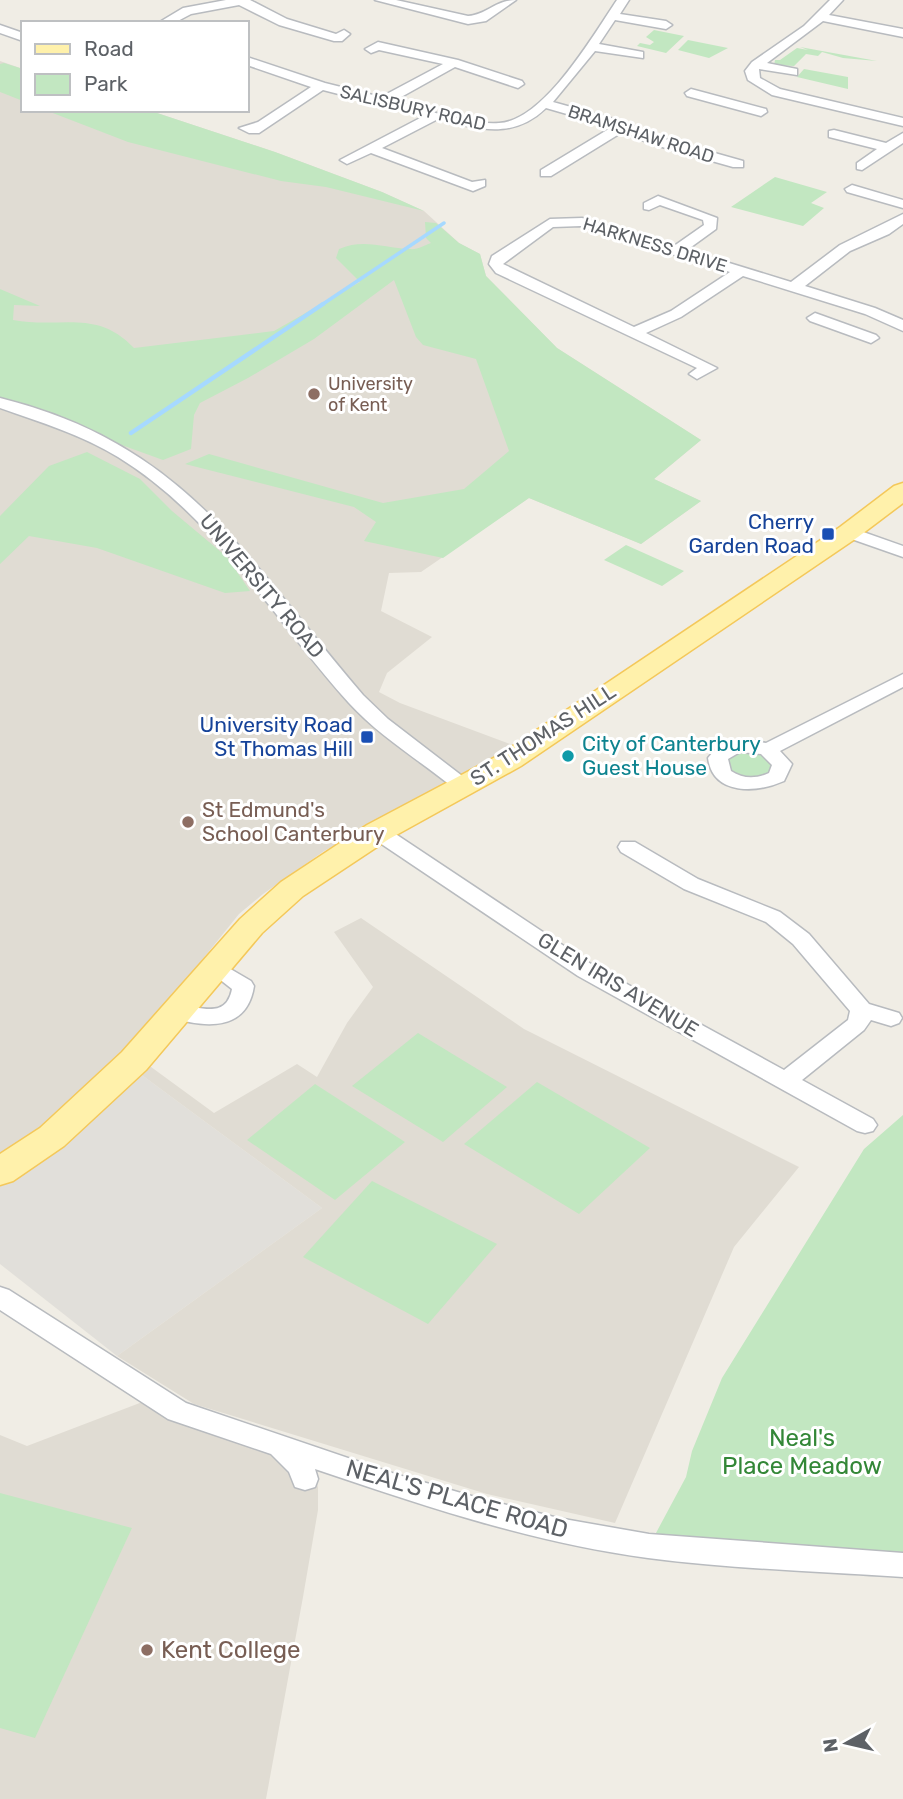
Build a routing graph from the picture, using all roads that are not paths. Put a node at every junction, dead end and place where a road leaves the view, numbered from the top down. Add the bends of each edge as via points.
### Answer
1 (243, 0) edge
2 (383, 0) edge
3 (509, 0) edge
4 (623, 0) edge
5 (837, 0) edge
6 (612, 16) junction
7 (820, 17) junction
8 (168, 21) edge
9 (666, 25) dead end
10 (0, 29) edge
11 (333, 31) dead end
12 (903, 33) edge
13 (21, 36) edge
14 (590, 46) junction
15 (371, 49) dead end
16 (639, 55) dead end
17 (248, 61) edge
18 (454, 63) junction
19 (756, 65) junction
20 (793, 72) dead end
21 (518, 84) dead end
22 (321, 86) junction
23 (749, 90) junction
24 (691, 93) dead end
25 (384, 101) junction
26 (722, 102) junction
27 (545, 104) junction
28 (761, 112) dead end
29 (436, 116) junction
30 (903, 122) edge
31 (623, 126) junction
32 (246, 128) dead end
33 (834, 134) dead end
34 (903, 137) edge
35 (370, 148) junction
36 (889, 148) junction
37 (347, 160) dead end
38 (738, 164) dead end
39 (862, 166) dead end
40 (545, 173) dead end
41 (480, 183) dead end
42 (852, 189) dead end
43 (903, 204) edge
44 (649, 206) dead end
45 (903, 218) edge
46 (676, 251) junction
47 (741, 271) junction
48 (794, 287) junction
49 (883, 316) junction
50 (815, 318) dead end
51 (903, 326) edge
52 (633, 332) junction
53 (697, 374) dead end
54 (0, 403) edge
55 (903, 491) edge
56 (849, 532) junction
57 (903, 552) edge
58 (903, 680) edge
59 (768, 750) dead end
60 (463, 786) junction
61 (378, 832) junction
62 (634, 858) dead end
63 (879, 994) dead end
64 (861, 1009) junction
65 (891, 1018) dead end
66 (785, 1081) junction
67 (865, 1125) dead end
68 (0, 1172) edge
69 (0, 1297) edge
70 (265, 1439) junction
71 (305, 1479) dead end
72 (903, 1565) edge

1 - 8 street via 187,11
1 - 11 street via 283,22 338,38 344,34
2 - 3 street via 468,20 482,18
4 - 6 street, SALISBURY ROAD
5 - 7 street
6 - 9 street
6 - 14 street, SALISBURY ROAD
7 - 12 street
7 - 19 street
10 - 13 street
14 - 16 street
14 - 27 street, SALISBURY ROAD
15 - 18 street via 378,46
17 - 22 street, SALISBURY ROAD
18 - 21 street
18 - 25 street
19 - 20 street
19 - 23 street
22 - 25 street, SALISBURY ROAD
22 - 32 street via 263,125
23 - 26 street
23 - 30 street
24 - 26 street
25 - 29 street, SALISBURY ROAD
26 - 28 street
27 - 29 street, SALISBURY ROAD via 522,121 501,127
27 - 31 street, BRAMSHAW ROAD
29 - 35 street
31 - 38 street, BRAMSHAW ROAD via 653,140
31 - 40 street
33 - 36 street
34 - 36 street
35 - 37 street
35 - 41 street via 459,183 473,187
36 - 39 street
42 - 43 street
44 - 46 street via 658,200 710,218 711,226
45 - 48 street via 845,248
46 - 47 street, HARKNESS DRIVE
46 - 52 street, HARKNESS DRIVE via 568,221 550,223 497,259 501,270
47 - 48 street, HARKNESS DRIVE
47 - 52 street via 690,307
48 - 49 street, HARKNESS DRIVE
49 - 50 street via 863,336
49 - 51 street, HARKNESS DRIVE
52 - 53 street, HARKNESS DRIVE via 709,368
54 - 60 street, UNIVERSITY ROAD via 123,453 176,490 229,542 357,700
55 - 56 main road, ST. THOMAS HILL
56 - 57 street
56 - 60 main road, ST. THOMAS HILL via 511,760
58 - 59 street
60 - 61 main road, ST. THOMAS HILL
61 - 66 street, GLEN IRIS AVENUE via 586,971
61 - 68 main road, ST. THOMAS HILL via 271,906 134,1061 46,1142
62 - 64 street via 780,923 801,939
63 - 64 street
64 - 65 street
64 - 66 street via 856,1025
66 - 67 street, GLEN IRIS AVENUE
69 - 70 street, NEAL'S PLACE ROAD via 177,1411
70 - 71 street, NEAL'S PLACE ROAD via 293,1456
70 - 72 street, NEAL'S PLACE ROAD via 395,1485 558,1530 649,1546

